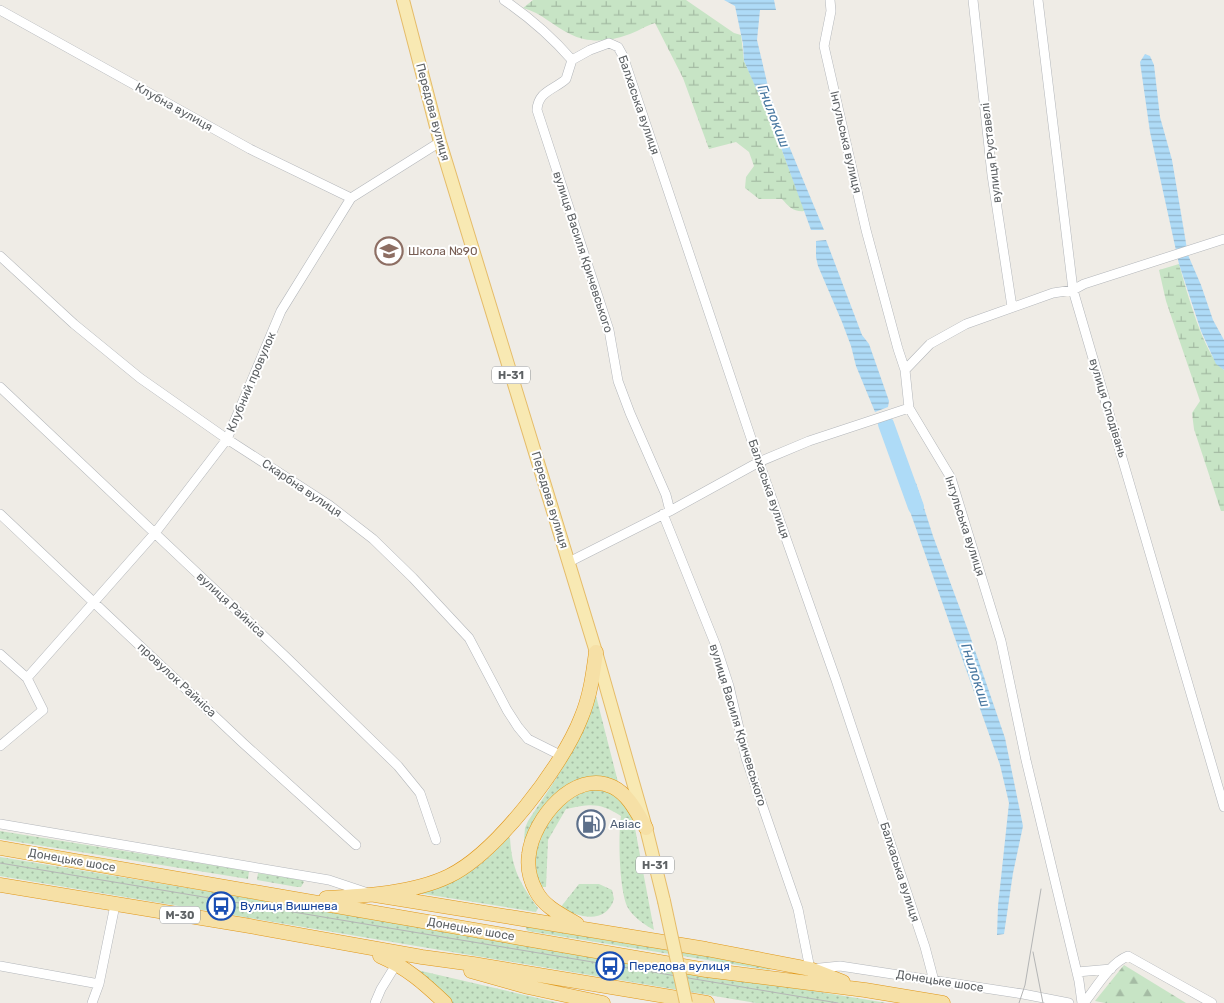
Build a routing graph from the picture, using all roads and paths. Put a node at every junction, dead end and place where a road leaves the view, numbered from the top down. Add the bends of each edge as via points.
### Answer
1 (403, 0) edge
2 (504, 0) edge
3 (830, 0) edge
4 (974, 0) edge
5 (1038, 0) edge
6 (0, 10) edge
7 (572, 60) junction
8 (440, 142) junction
9 (351, 198) junction
10 (1224, 239) edge
11 (0, 256) edge
12 (1072, 290) junction
13 (1012, 306) junction
14 (905, 370) junction
15 (0, 387) edge
16 (909, 408) junction
17 (227, 439) junction
18 (759, 462) junction
19 (667, 513) junction
20 (0, 514) edge
21 (155, 533) junction
22 (569, 562) junction
23 (94, 602) junction
24 (596, 652) junction
25 (0, 654) edge
26 (27, 678) junction
27 (0, 746) edge
28 (562, 756) junction
29 (1224, 807) edge
30 (0, 824) edge
31 (646, 828) junction
32 (436, 840) dead end
33 (356, 845) dead end
34 (0, 848) edge
35 (0, 885) edge
36 (374, 895) junction
37 (303, 899) junction
38 (410, 900) junction
39 (115, 905) junction
40 (584, 928) junction
41 (479, 930) junction
42 (359, 946) junction
43 (422, 958) junction
44 (397, 963) junction
45 (0, 966) edge
46 (810, 969) junction
47 (1111, 969) junction
48 (1077, 972) junction
49 (934, 980) junction
50 (99, 984) junction
51 (865, 990) junction
52 (92, 1003) edge
53 (375, 1003) edge
54 (445, 1003) edge
55 (603, 1003) edge
56 (686, 1003) edge
57 (707, 1003) edge
58 (943, 1003) edge
59 (1069, 1003) edge
60 (1083, 1003) edge
61 (1212, 1003) edge

1 - 8 main road, Передова вулиця / Н-31
2 - 7 street via 527,16
3 - 14 street, Інгульська вулиця via 824,46 866,230
4 - 13 street, вулиця Руставелі via 992,175
5 - 12 street, вулиця Сподівань
6 - 9 street, Клубна вулиця via 250,149
7 - 18 street, Балхаська вулиця via 609,43 621,51
7 - 19 street, вулиця Василя Кричевського via 566,79 542,94 536,110 610,330 618,381 666,495
8 - 9 street, Клубний провулок
8 - 22 main road, Передова вулиця / Н-31
9 - 17 street, Клубний провулок via 281,311
10 - 12 street
11 - 17 street, Скарбна вулиця via 74,324 140,378
12 - 13 street
12 - 29 street, вулиця Сподівань
13 - 14 street via 966,324 930,344
14 - 16 street, Інгульська вулиця
15 - 21 street, вулиця Райніса
16 - 18 street via 809,441
16 - 48 street, Інгульська вулиця via 951,478 1001,641
17 - 21 street, Клубний провулок
17 - 28 street, Скарбна вулиця via 330,505 373,539 469,638 508,710 528,739
18 - 19 street
18 - 49 street, Балхаська вулиця via 836,680
19 - 22 street
19 - 46 street, вулиця Василя Кричевського via 718,654 746,758 798,908
20 - 23 street, провулок Райніса
21 - 23 street, Клубний провулок
21 - 32 street, вулиця Райніса via 398,766 420,793
22 - 24 main road, Передова вулиця / Н-31
23 - 26 street, Клубний провулок
23 - 33 street, провулок Райніса
24 - 28 highway via 585,708
24 - 31 main road, Передова вулиця / Н-31
25 - 26 street
26 - 27 street via 43,710
28 - 36 highway via 494,842 464,868 433,883
30 - 36 street via 330,880
31 - 40 highway via 623,794 613,787 596,783 583,785 562,797 537,829 528,861 536,893 557,912
31 - 56 main road, Передова вулиця / Н-31, bridge
34 - 37 highway, Донецьке шосе
35 - 39 highway, М-30
36 - 37 highway
36 - 38 highway
37 - 41 highway, Донецьке шосе
38 - 40 highway
38 - 41 highway
39 - 42 highway, М-30
39 - 50 street
40 - 46 highway
41 - 51 highway, Донецьке шосе via 706,970
42 - 43 highway, М-30
42 - 44 highway
43 - 55 highway via 528,987
43 - 57 highway, М-30
44 - 53 street
44 - 54 highway
45 - 50 street
46 - 49 street, Донецьке шосе via 840,966
46 - 51 highway
47 - 48 street, Інгульська вулиця
47 - 60 street, Інгульська вулиця
47 - 61 street, Інгульська вулиця via 1128,956
48 - 60 street, Інгульська вулиця
49 - 59 street, Донецьке шосе
50 - 52 street
51 - 58 highway, Донецьке шосе

